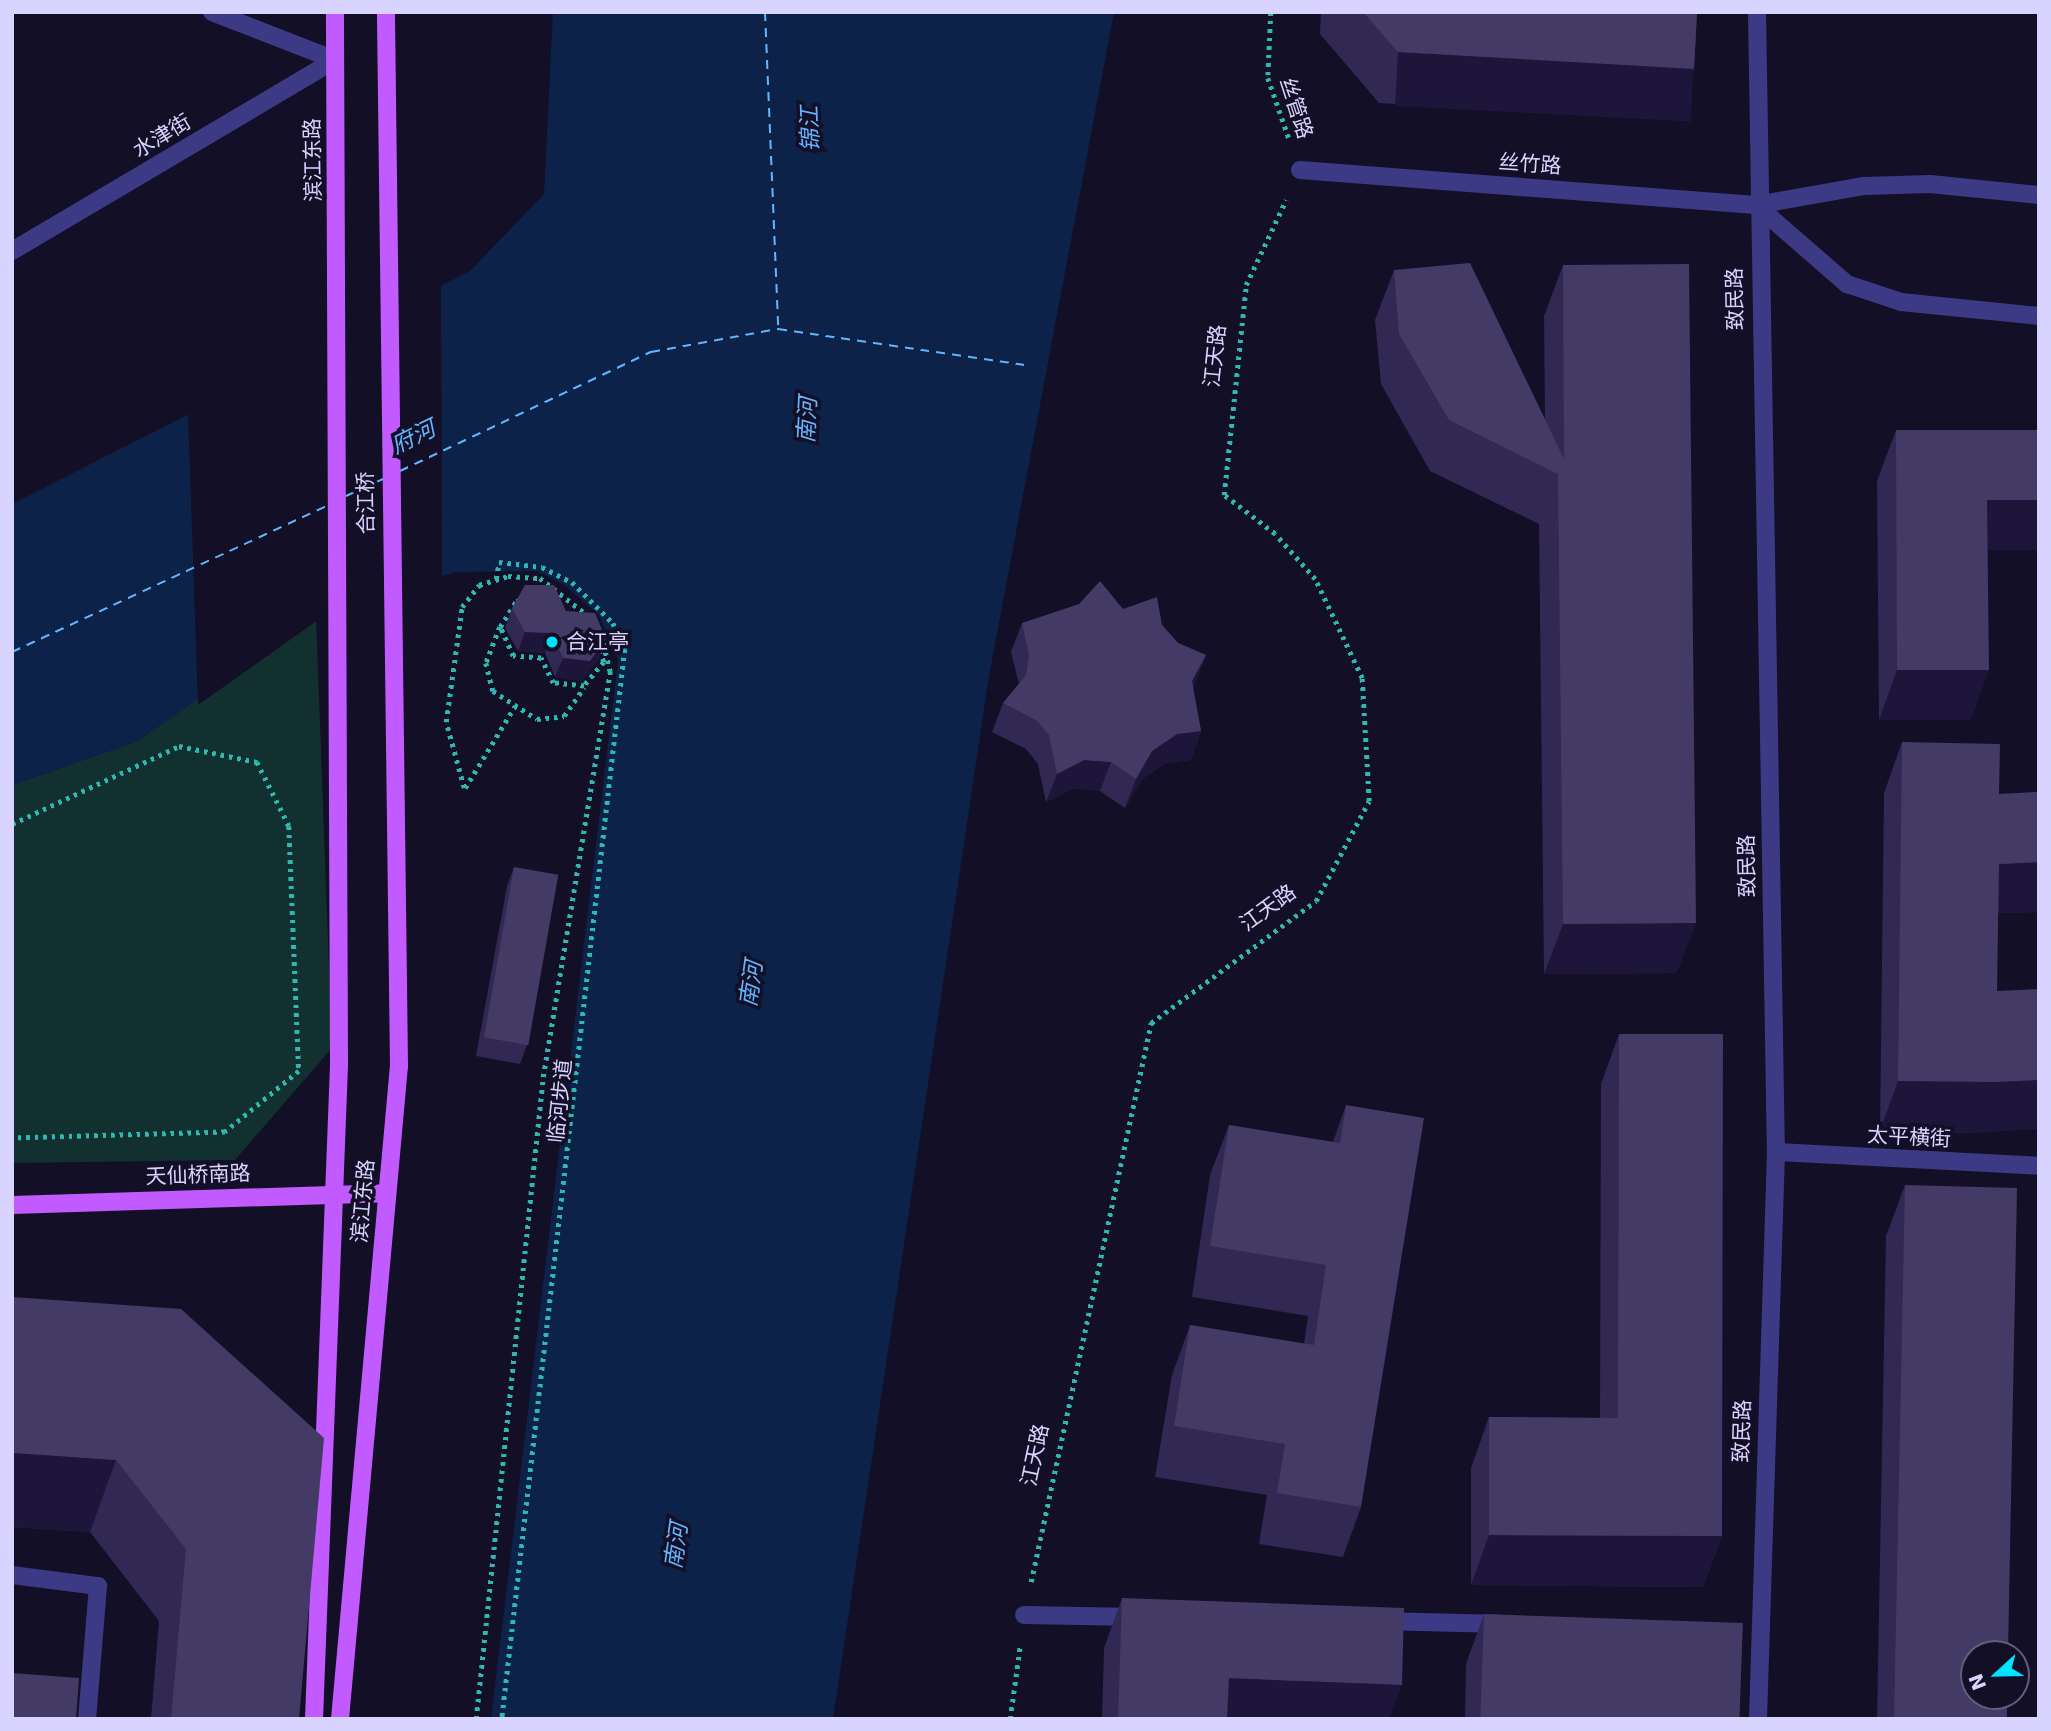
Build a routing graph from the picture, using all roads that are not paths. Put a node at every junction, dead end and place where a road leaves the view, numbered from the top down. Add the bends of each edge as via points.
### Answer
1 (212, 12) edge
2 (335, 12) edge
3 (386, 12) edge
4 (1757, 12) edge
5 (335, 60) junction
6 (1300, 170) road end
7 (2039, 195) edge
8 (1756, 205) junction
9 (12, 251) edge
10 (338, 307) joint
11 (2039, 316) edge
12 (391, 685) joint
13 (340, 709) joint
14 (1776, 1152) junction
15 (2039, 1166) edge
16 (337, 1193) junction
17 (386, 1193) junction
18 (12, 1205) edge
19 (12, 1575) edge
20 (1024, 1615) road end
21 (1163, 1617) edge
22 (1356, 1621) edge
23 (1522, 1624) edge
24 (87, 1719) edge
25 (314, 1719) edge
26 (341, 1719) edge
27 (1758, 1719) edge

1 - 5 street
2 - 5 main road, 滨江东路
3 - 12 main road, 合江桥
4 - 8 street, 致民路
5 - 9 street, 水津街
5 - 10 main road, 滨江东路
6 - 8 street, 丝竹路
7 - 8 street, 丝竹路 via 1930,184 1864,186
8 - 11 street via 1847,284 1901,302
8 - 14 street, 致民路
10 - 13 main road, 合江桥
12 - 17 main road, 滨江东路 via 399,1066
13 - 16 main road, 滨江东路
14 - 15 street, 太平横街
14 - 27 street, 致民路 via 1751,1628
16 - 17 main road, 天仙桥南路
16 - 18 main road, 天仙桥南路
16 - 25 main road, 滨江东路
17 - 26 main road, 滨江东路
19 - 24 street via 98,1586
20 - 21 street
22 - 23 street

